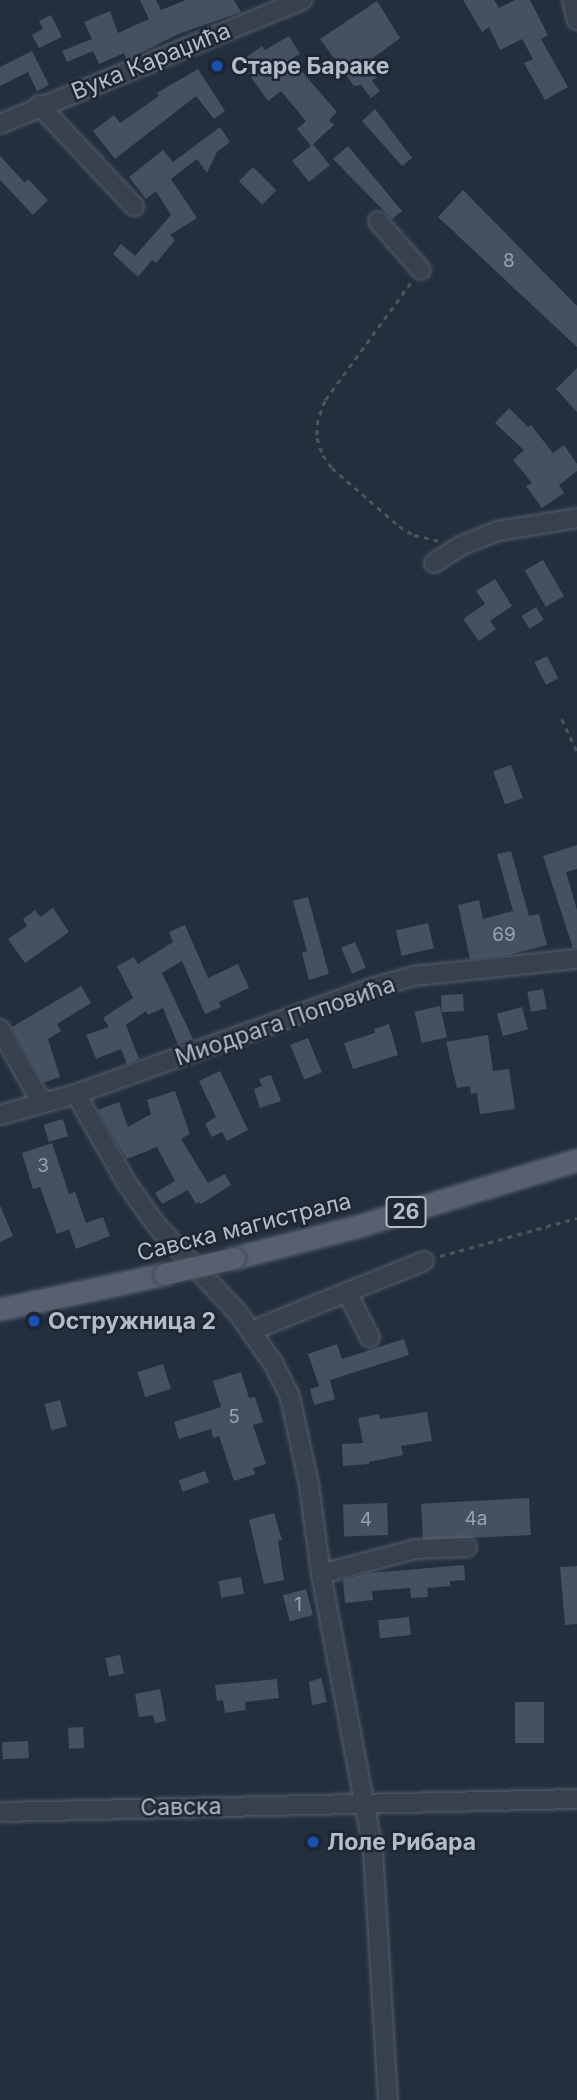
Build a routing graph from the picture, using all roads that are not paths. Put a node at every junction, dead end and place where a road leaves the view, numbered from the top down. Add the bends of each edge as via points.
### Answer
1 (303, 0) edge
2 (572, 0) edge
3 (577, 20) edge
4 (39, 105) junction
5 (0, 124) edge
6 (134, 206) dead end
7 (378, 221) dead end
8 (421, 270) road end
9 (577, 518) edge
10 (434, 563) dead end
11 (577, 959) edge
12 (0, 1030) edge
13 (76, 1094) junction
14 (46, 1102) junction
15 (0, 1115) edge
16 (577, 1160) edge
17 (424, 1261) road end
18 (346, 1292) junction
19 (0, 1309) edge
20 (251, 1331) junction
21 (370, 1338) dead end
22 (467, 1548) dead end
23 (321, 1574) junction
24 (577, 1799) edge
25 (363, 1802) junction
26 (0, 1812) edge
27 (388, 2100) edge

1 - 4 street, Вука Караџића
2 - 3 street
4 - 5 street, Вука Караџића
4 - 6 street
7 - 8 street
9 - 10 street via 498,531 460,545
11 - 13 street, Миодрага Поповића via 414,976 375,986
12 - 14 street via 36,1093
13 - 14 street, Миодрага Поповића
13 - 20 street via 157,1226
14 - 15 street, Миодрага Поповића
16 - 19 main road, Савска магистрала / 26, bridge via 355,1227
17 - 18 street
18 - 20 street
18 - 21 street
20 - 23 street via 290,1396 310,1485
22 - 23 street via 416,1549
23 - 25 street
24 - 25 street, Савска
25 - 26 street, Савска
25 - 27 street via 373,1849

